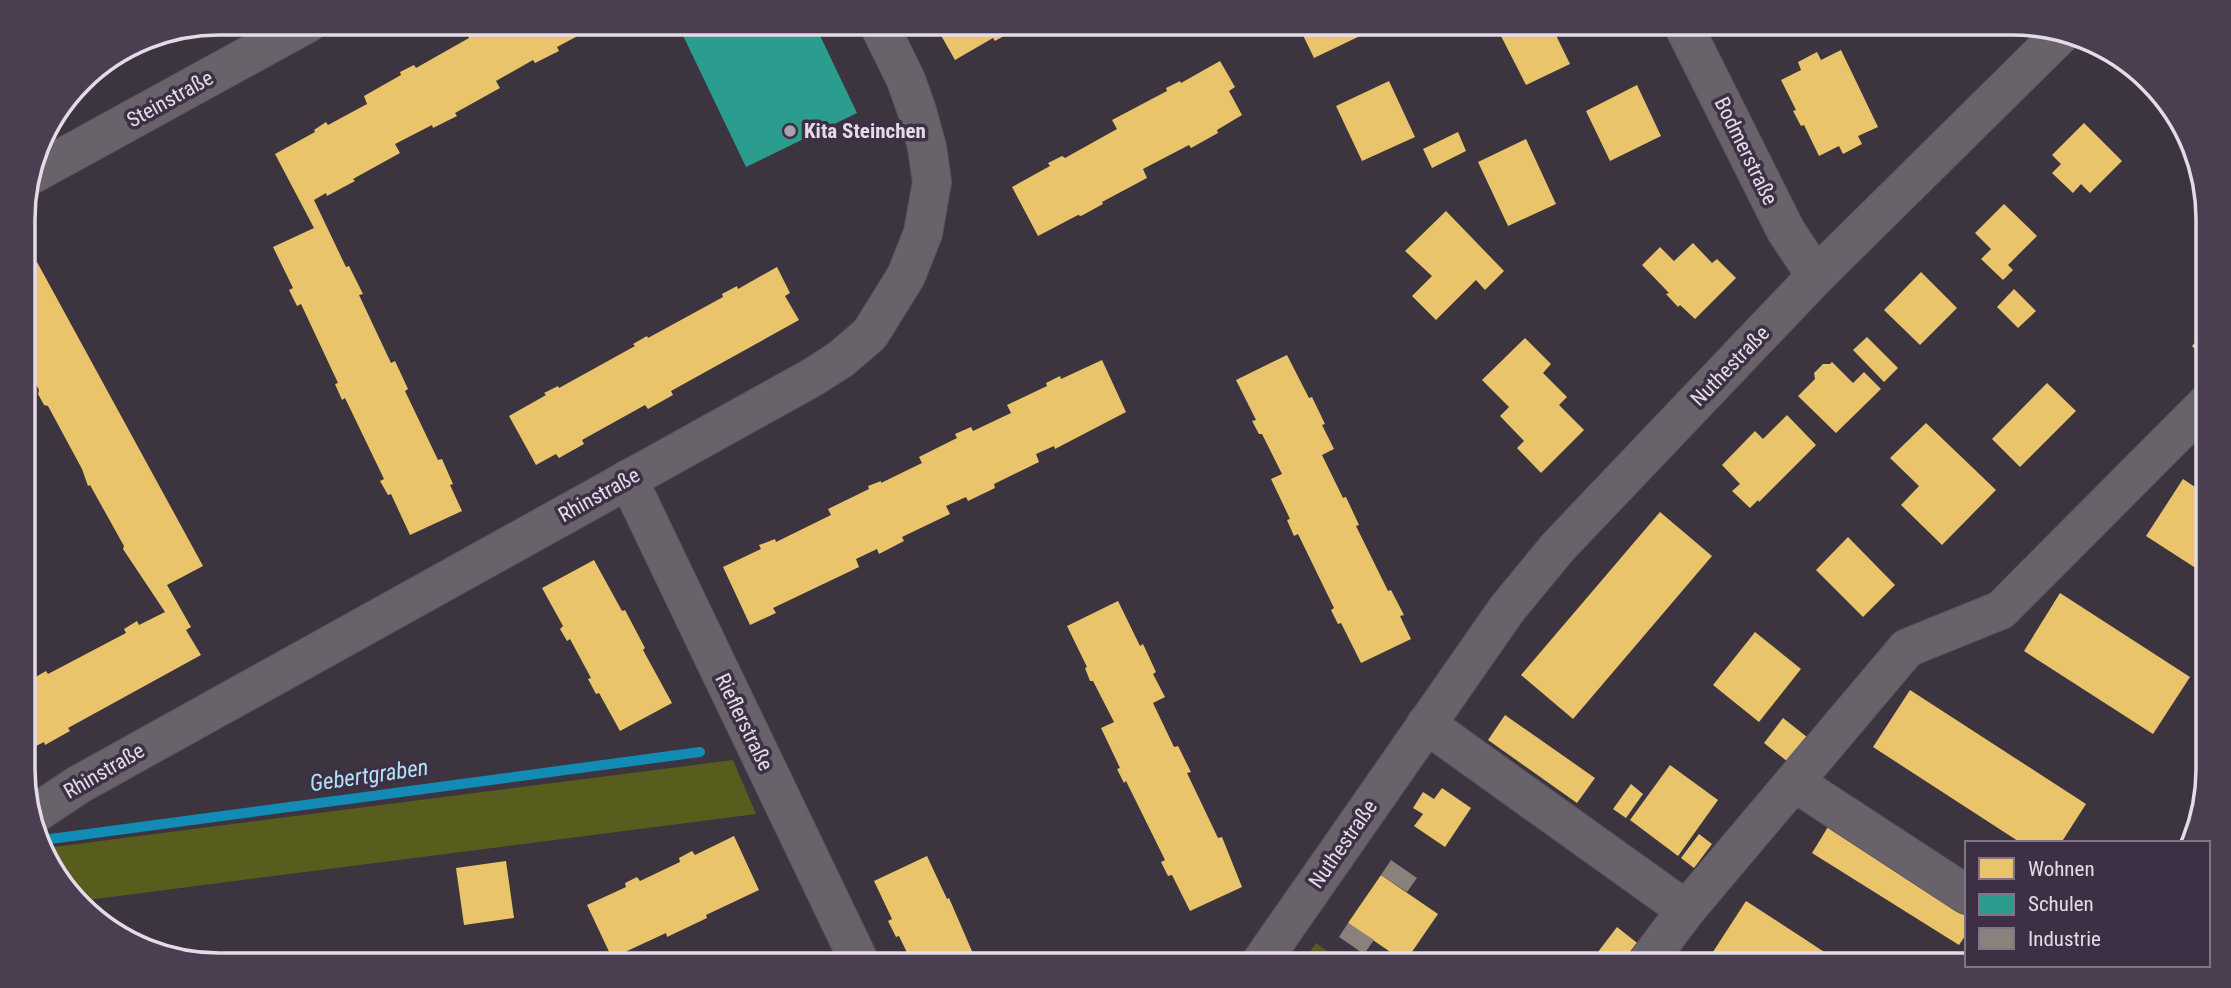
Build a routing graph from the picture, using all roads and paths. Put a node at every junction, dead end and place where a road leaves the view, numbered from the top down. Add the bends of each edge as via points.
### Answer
1 (286, 35) edge
2 (884, 35) edge
3 (1688, 35) edge
4 (2054, 41) edge
5 (41, 170) edge
6 (1816, 276) junction
7 (2196, 414) edge
8 (628, 479) junction
9 (1426, 724) junction
10 (1794, 782) junction
11 (40, 810) edge
12 (1965, 894) edge
13 (1686, 910) junction
14 (855, 953) edge
15 (1267, 953) edge
16 (1654, 953) edge

1 - 5 street, Steinstraße
2 - 8 street, Rhinstraße via 917,111 932,182 923,233 906,276 870,334 841,359
3 - 6 street, Bodmerstraße via 1786,231
4 - 6 street, Nuthestraße
6 - 9 street, Nuthestraße via 1558,547 1507,609
7 - 10 street via 2001,610 1907,648
8 - 11 street, Rhinstraße
8 - 14 street, Rieflerstraße
9 - 13 street
9 - 15 street, Nuthestraße
10 - 12 street
10 - 13 street
13 - 16 street

